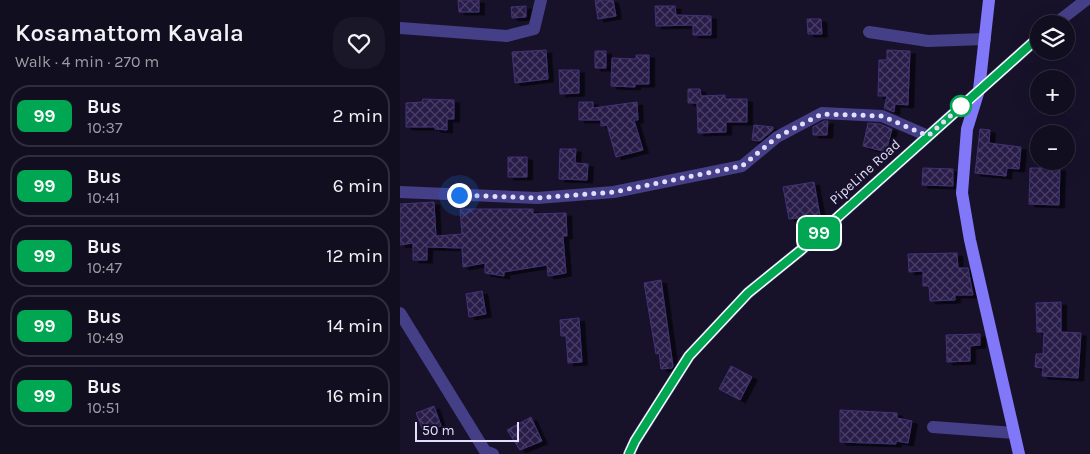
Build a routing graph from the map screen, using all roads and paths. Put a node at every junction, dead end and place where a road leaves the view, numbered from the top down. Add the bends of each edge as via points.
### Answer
1 (541, 0) edge
2 (989, 0) edge
3 (1086, 0) edge
4 (1067, 15) edge
5 (400, 28) edge
6 (869, 32) dead end
7 (986, 40) junction
8 (1030, 45) edge
9 (979, 90) junction
10 (928, 136) junction
11 (400, 192) edge
12 (400, 313) edge
13 (933, 427) dead end
14 (1014, 433) junction
15 (494, 454) edge
16 (629, 454) edge
17 (1019, 454) edge

1 - 5 street via 534,29 507,36
2 - 7 main road
3 - 4 street
6 - 7 street via 928,41
7 - 9 main road
8 - 9 street, PipeLine Road
9 - 10 street, PipeLine Road
9 - 14 main road via 967,129 962,193
10 - 11 street via 882,116 822,114 777,137 742,166 614,192 537,198
10 - 16 street, PipeLine Road via 741,300 689,356
12 - 15 street via 485,451
13 - 14 street
14 - 17 main road

